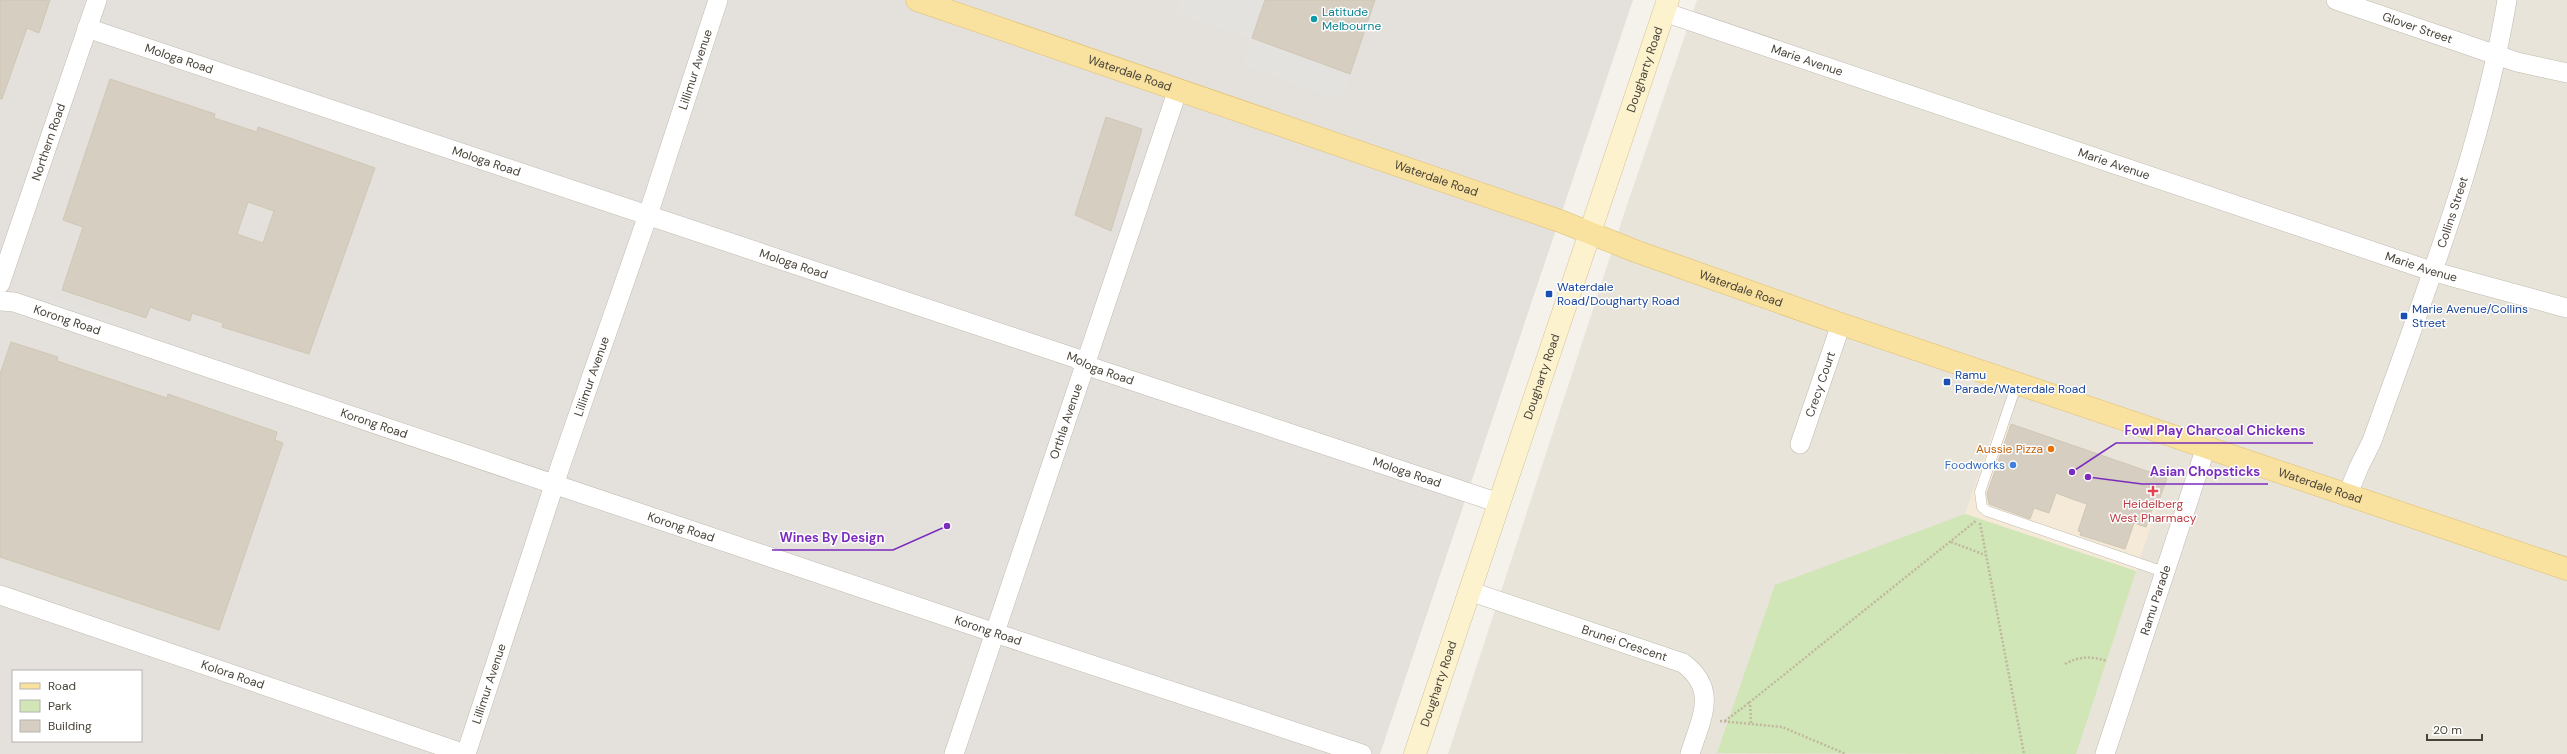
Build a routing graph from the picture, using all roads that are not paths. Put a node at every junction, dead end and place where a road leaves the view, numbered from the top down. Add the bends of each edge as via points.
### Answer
1 (97, 0) edge
2 (718, 0) edge
3 (917, 0) edge
4 (2336, 0) edge
5 (2507, 0) edge
6 (1666, 6) edge
7 (87, 28) junction
8 (2498, 55) junction
9 (2567, 73) edge
10 (1178, 89) junction
11 (648, 215) junction
12 (1589, 233) junction
13 (2432, 271) junction
14 (0, 284) edge
15 (0, 301) edge
16 (2567, 308) edge
17 (1840, 324) junction
18 (1085, 363) junction
19 (2017, 384) junction
20 (1800, 444) dead end
21 (2206, 447) junction
22 (554, 484) junction
23 (2354, 497) junction
24 (1499, 503) junction
25 (2567, 570) edge
26 (2164, 572) junction
27 (1469, 591) junction
28 (0, 595) edge
29 (996, 633) junction
30 (465, 754) edge
31 (954, 754) edge
32 (1362, 754) edge
33 (1415, 754) edge
34 (1690, 754) edge
35 (2105, 754) edge

1 - 7 street, Northern Road
2 - 11 street, Lillimur Avenue
3 - 10 main road, Waterdale Road
4 - 8 street, Glover Street
5 - 8 street, Collins Street
6 - 12 street, Dougharty Road
6 - 13 street, Marie Avenue
7 - 11 street, Mologa Road
7 - 14 street, Northern Road
8 - 9 street, Glover Street via 2526,65
8 - 13 street, Collins Street via 2483,118
10 - 12 main road, Waterdale Road
10 - 18 street, Orthla Avenue
11 - 18 street, Mologa Road
11 - 22 street, Lillimur Avenue
12 - 17 main road, Waterdale Road
12 - 24 street, Dougharty Road
13 - 16 street, Marie Avenue
13 - 23 street, Collins Street via 2372,441 2358,467
15 - 22 street, Korong Road via 14,302
17 - 19 main road, Waterdale Road
17 - 20 street, Crecy Court
18 - 24 street, Mologa Road
18 - 29 street, Orthla Avenue
19 - 21 main road, Waterdale Road
19 - 26 lane via 1980,492 1982,507 1987,511
21 - 23 main road, Waterdale Road
21 - 26 street, Ramu Parade
22 - 29 street, Korong Road
22 - 30 street, Lillimur Avenue
23 - 25 main road, Waterdale Road
24 - 27 street, Dougharty Road
26 - 35 street, Ramu Parade
27 - 33 street, Dougharty Road
27 - 34 street, Brunei Crescent via 1683,663 1693,671 1704,689 1705,705
28 - 30 street, Kolora Road
29 - 31 street, Orthla Avenue
29 - 32 street, Korong Road

